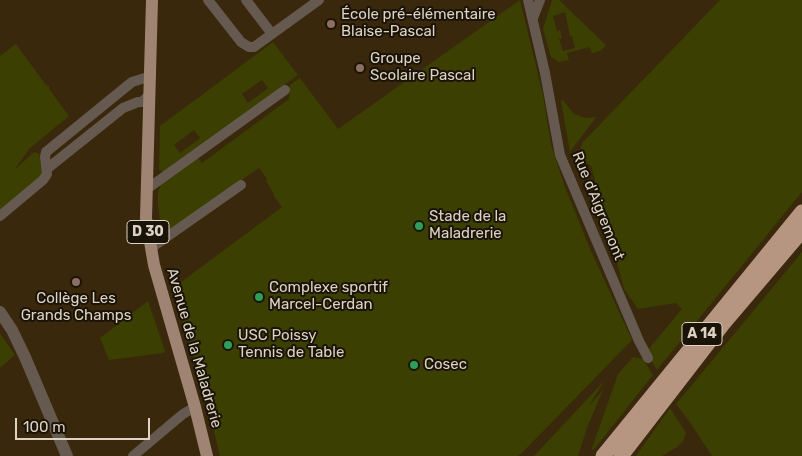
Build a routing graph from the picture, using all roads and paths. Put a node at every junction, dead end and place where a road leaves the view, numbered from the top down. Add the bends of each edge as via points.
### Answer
1 (152, 0) edge
2 (208, 0) edge
3 (246, 0) edge
4 (319, 0) edge
5 (528, 0) edge
6 (540, 0) edge
7 (533, 18) junction
8 (272, 34) junction
9 (151, 76) junction
10 (284, 90) dead end
11 (150, 94) junction
12 (48, 168) junction
13 (241, 186) dead end
14 (148, 189) junction
15 (802, 212) edge
16 (0, 216) edge
17 (802, 231) edge
18 (151, 248) junction
19 (0, 312) edge
20 (648, 358) dead end
21 (195, 407) junction
22 (68, 456) edge
23 (133, 456) edge
24 (207, 456) edge
25 (603, 456) edge
26 (621, 456) edge

1 - 9 main road, Avenue de la Maladrerie / D 30
2 - 8 street via 241,42 249,47
3 - 8 street
4 - 8 street
5 - 7 street, Rue d'Aigremont
6 - 7 street
7 - 20 street, Rue d'Aigremont via 560,155
9 - 11 main road, Avenue de la Maladrerie / D 30
9 - 12 street via 132,82 46,152
10 - 14 street
11 - 12 street via 142,102 123,108
11 - 14 main road, Avenue de la Maladrerie / D 30
12 - 16 street via 43,180
13 - 18 street
14 - 18 main road, Avenue de la Maladrerie / D 30 via 146,218
15 - 25 highway, A 14
17 - 26 highway, A 14 via 723,324
18 - 21 main road, Avenue de la Maladrerie / D 30
19 - 22 street via 25,357
21 - 23 street
21 - 24 main road, Avenue de la Maladrerie / D 30

